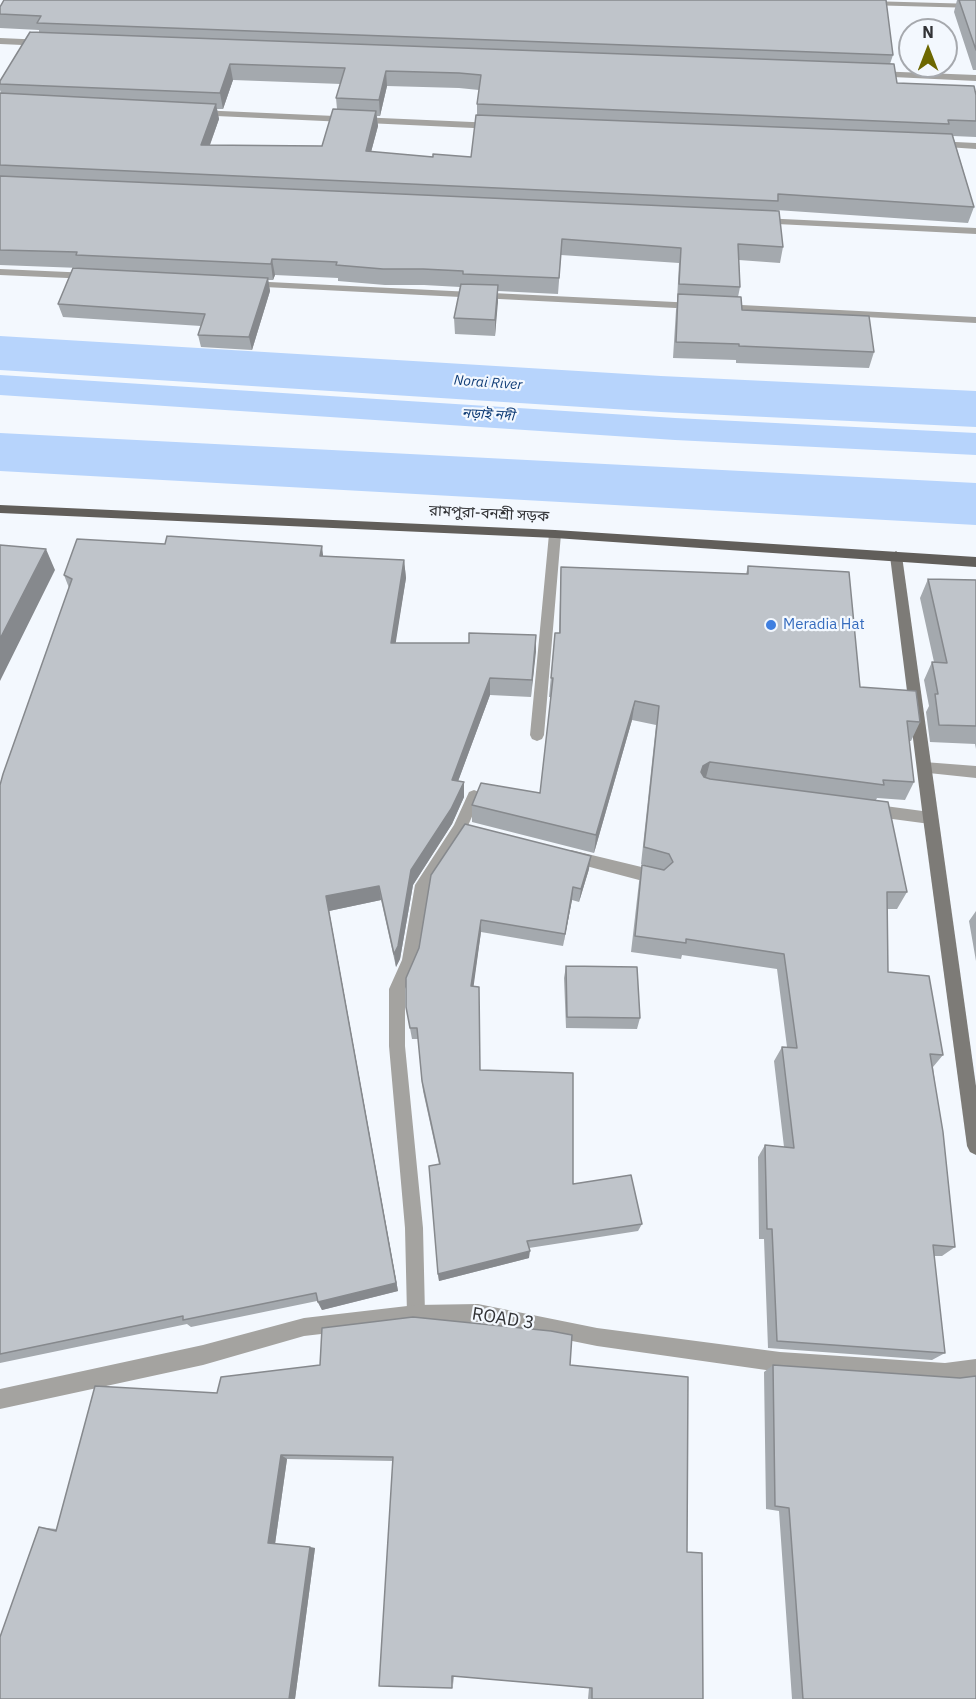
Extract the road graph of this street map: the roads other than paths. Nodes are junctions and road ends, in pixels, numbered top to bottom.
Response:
1 (862, 2) edge
2 (976, 6) edge
3 (0, 41) edge
4 (60, 43) edge
5 (869, 74) edge
6 (976, 78) edge
7 (190, 113) edge
8 (500, 126) edge
9 (928, 144) edge
10 (976, 146) edge
11 (750, 221) edge
12 (976, 231) edge
13 (0, 272) edge
14 (107, 277) edge
15 (238, 284) edge
16 (702, 306) edge
17 (714, 307) edge
18 (976, 320) edge
19 (0, 509) edge
20 (555, 534) junction
21 (896, 556) junction
22 (976, 562) edge
23 (537, 735) dead end
24 (924, 768) junction
25 (976, 772) edge
26 (474, 796) edge
27 (859, 809) edge
28 (930, 818) junction
29 (560, 853) edge
30 (658, 878) edge
31 (971, 1065) edge
32 (976, 1146) edge
33 (416, 1314) junction
34 (976, 1369) edge
35 (0, 1399) edge

1 - 2 street
3 - 4 street
5 - 6 street
7 - 8 street
9 - 10 street
11 - 12 street
13 - 14 street
15 - 16 street
17 - 18 street
19 - 20 main road, রামপুরা-বনশ্রী সড়ক
20 - 21 main road, রামপুরা-বনশ্রী সড়ক
20 - 23 street
21 - 22 main road, রামপুরা-বনশ্রী সড়ক
21 - 24 street
24 - 25 street
24 - 28 street
26 - 33 street
27 - 28 street
28 - 31 street
29 - 30 street
31 - 32 street
33 - 34 street, ROAD 3
33 - 35 street, ROAD 3

